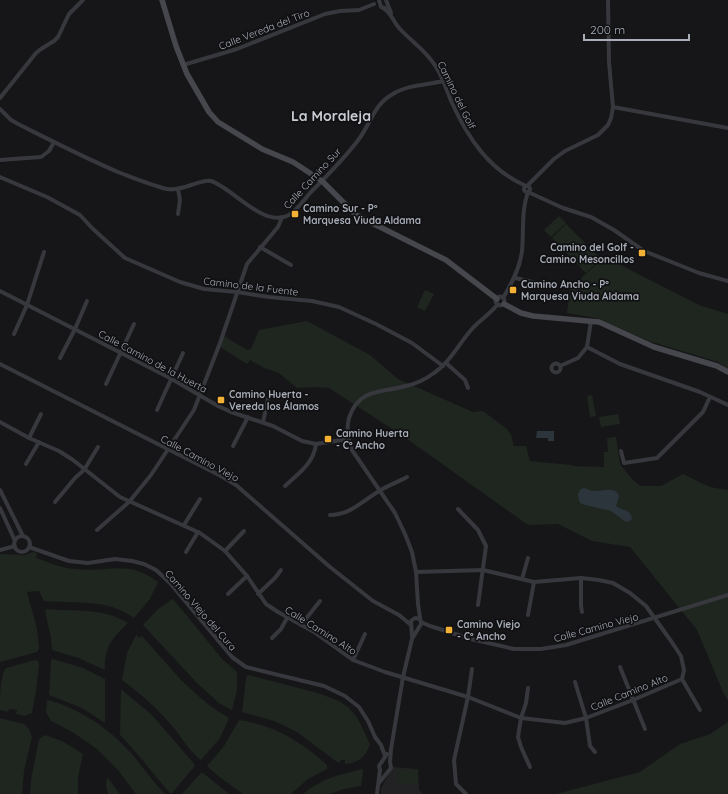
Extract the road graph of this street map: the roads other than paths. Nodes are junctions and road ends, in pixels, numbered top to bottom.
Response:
1 (83, 0) edge
2 (162, 0) edge
3 (379, 0) edge
4 (608, 0) edge
5 (387, 2) edge
6 (374, 4) junction
7 (382, 7) junction
8 (392, 17) junction
9 (183, 65) junction
10 (443, 81) junction
11 (0, 98) edge
12 (612, 107) junction
13 (0, 109) edge
14 (728, 128) edge
15 (54, 142) junction
16 (0, 160) edge
17 (0, 177) edge
18 (322, 181) junction
19 (178, 189) junction
20 (527, 189) junction
21 (178, 214) dead end
22 (282, 217) junction
23 (260, 247) junction
24 (44, 252) dead end
25 (291, 265) dead end
26 (515, 278) junction
27 (728, 281) edge
28 (545, 285) dead end
29 (0, 291) edge
30 (237, 292) junction
31 (87, 301) dead end
32 (500, 301) junction
33 (27, 304) junction
34 (591, 320) junction
35 (134, 324) dead end
36 (74, 329) junction
37 (14, 334) dead end
38 (587, 347) junction
39 (121, 353) junction
40 (182, 353) dead end
41 (60, 358) dead end
42 (0, 364) edge
43 (444, 365) junction
44 (560, 366) dead end
45 (728, 372) edge
46 (170, 378) junction
47 (106, 384) dead end
48 (468, 388) dead end
49 (200, 395) junction
50 (710, 397) junction
51 (268, 399) dead end
52 (728, 405) edge
53 (157, 410) dead end
54 (41, 414) dead end
55 (248, 418) junction
56 (0, 422) edge
57 (263, 422) junction
58 (29, 438) junction
59 (348, 439) junction
60 (38, 442) junction
61 (316, 444) junction
62 (233, 446) dead end
63 (98, 448) dead end
64 (168, 450) junction
65 (621, 451) dead end
66 (26, 464) dead end
67 (84, 470) junction
68 (406, 477) dead end
69 (285, 486) dead end
70 (0, 490) edge
71 (381, 490) junction
72 (200, 499) dead end
73 (55, 502) dead end
74 (129, 502) junction
75 (0, 508) edge
76 (458, 509) dead end
77 (330, 515) dead end
78 (184, 525) junction
79 (97, 530) dead end
80 (244, 531) dead end
81 (198, 532) junction
82 (23, 536) junction
83 (15, 541) junction
84 (15, 546) junction
85 (29, 547) junction
86 (0, 550) edge
87 (225, 551) junction
88 (186, 552) dead end
89 (528, 558) dead end
90 (281, 570) dead end
91 (483, 570) junction
92 (416, 572) junction
93 (247, 576) junction
94 (582, 578) junction
95 (522, 579) junction
96 (534, 582) junction
97 (228, 594) dead end
98 (258, 594) junction
99 (728, 595) edge
100 (320, 602) dead end
101 (418, 604) junction
102 (478, 605) dead end
103 (582, 612) dead end
104 (399, 615) junction
105 (528, 615) dead end
106 (287, 618) junction
107 (413, 618) junction
108 (654, 619) junction
109 (419, 624) junction
110 (301, 625) junction
111 (411, 625) junction
112 (365, 634) dead end
113 (272, 638) dead end
114 (412, 639) junction
115 (353, 660) junction
116 (620, 667) dead end
117 (472, 668) dead end
118 (403, 677) junction
119 (682, 679) junction
120 (576, 682) dead end
121 (528, 688) dead end
122 (468, 697) junction
123 (634, 700) junction
124 (700, 710) dead end
125 (521, 718) junction
126 (586, 718) junction
127 (645, 729) dead end
128 (381, 745) junction
129 (391, 747) junction
130 (595, 752) dead end
131 (385, 756) junction
132 (382, 761) junction
133 (390, 762) junction
134 (530, 767) dead end
135 (380, 770) junction
136 (387, 772) junction
137 (379, 783) junction
138 (377, 794) edge
139 (466, 794) edge

1 - 11 street
2 - 9 street
3 - 6 street, Calle Vereda del Tiro
3 - 7 street, Camino del Golf
4 - 12 street
5 - 7 street
5 - 8 street
6 - 7 street
6 - 9 street, Calle Vereda del Tiro
7 - 8 street, Camino del Golf
8 - 10 street, Camino del Golf
9 - 18 street
10 - 18 street, Calle Camino Sur
10 - 20 street, Camino del Golf
12 - 14 street
12 - 20 street
13 - 15 street, Calle Camino Sur
15 - 16 street
15 - 19 street, Calle Camino Sur
17 - 30 street, Camino de la Fuente
18 - 22 street, Calle Camino Sur
18 - 32 street
19 - 21 street
19 - 22 street, Calle Camino Sur
20 - 26 street
20 - 27 street, Camino del Golf
22 - 23 street
23 - 25 street
23 - 30 street
24 - 33 street
26 - 28 street
26 - 32 street
29 - 33 street, Calle Camino de la Huerta
30 - 43 street, Camino de la Fuente
30 - 49 street
31 - 36 street
32 - 34 street
32 - 43 street
33 - 36 street, Calle Camino de la Huerta
33 - 37 street
34 - 38 street
34 - 45 street
35 - 39 street
36 - 39 street, Calle Camino de la Huerta
36 - 41 street
38 - 44 street
38 - 50 street
39 - 46 street, Calle Camino de la Huerta
39 - 47 street
40 - 46 street
42 - 64 street, Calle Camino Viejo
43 - 48 street, Camino de la Fuente
43 - 59 street
46 - 49 street, Calle Camino de la Huerta
46 - 53 street
49 - 55 street, Calle Camino de la Huerta
49 - 64 street
50 - 52 street
50 - 65 street
51 - 57 street
54 - 58 street
55 - 57 street, Calle Camino de la Huerta
55 - 62 street
56 - 58 street, Calle Camino Alto
57 - 61 street, Calle Camino de la Huerta
58 - 60 street, Calle Camino Alto
59 - 61 street, Calle Camino de la Huerta
59 - 71 street
60 - 66 street
60 - 67 street, Calle Camino Alto
61 - 69 street
63 - 67 street
64 - 74 street
64 - 104 street, Calle Camino Viejo
67 - 73 street
67 - 74 street, Calle Camino Alto
68 - 71 street
70 - 82 street
71 - 77 street
71 - 92 street
72 - 78 street
74 - 78 street, Calle Camino Alto
74 - 79 street
75 - 83 street
76 - 91 street
78 - 81 street, Calle Camino Alto
80 - 87 street
81 - 87 street, Calle Camino Alto
81 - 88 street
82 - 83 street
82 - 85 street
83 - 84 street
84 - 85 street
84 - 86 street
85 - 128 street, Camino Viejo del Cura
87 - 93 street, Calle Camino Alto
89 - 95 street
90 - 98 street
91 - 92 street, Calle Camino Alto
91 - 95 street, Calle Camino Alto
91 - 102 street
92 - 101 street
93 - 97 street
93 - 98 street, Calle Camino Alto
94 - 96 street, Calle Camino Alto
94 - 103 street
94 - 108 street, Calle Camino Alto
95 - 96 street, Calle Camino Alto
96 - 105 street
98 - 106 street, Calle Camino Alto
99 - 108 street, Calle Camino Viejo
100 - 110 street
101 - 107 street
101 - 109 street
104 - 107 street
104 - 111 street, Calle Camino Viejo
106 - 110 street, Calle Camino Alto
106 - 113 street
107 - 109 street
107 - 111 street
108 - 109 street, Calle Camino Viejo
108 - 119 street, Calle Camino Alto
109 - 111 street
109 - 114 street
110 - 115 street, Calle Camino Alto
111 - 114 street
112 - 115 street
114 - 118 street
115 - 118 street, Calle Camino Alto
116 - 123 street
117 - 122 street
118 - 122 street, Calle Camino Alto
118 - 129 street
119 - 123 street, Calle Camino Alto
119 - 124 street
120 - 126 street
121 - 125 street
122 - 125 street, Calle Camino Alto
122 - 139 street
123 - 126 street, Calle Camino Alto
123 - 127 street
125 - 126 street, Calle Camino Alto
125 - 134 street
126 - 130 street
128 - 129 street
128 - 131 street, Camino Viejo del Cura
129 - 131 street
129 - 133 street
131 - 132 street
132 - 133 street
132 - 135 street
133 - 136 street
135 - 136 street
135 - 137 street
136 - 137 street
137 - 138 street

